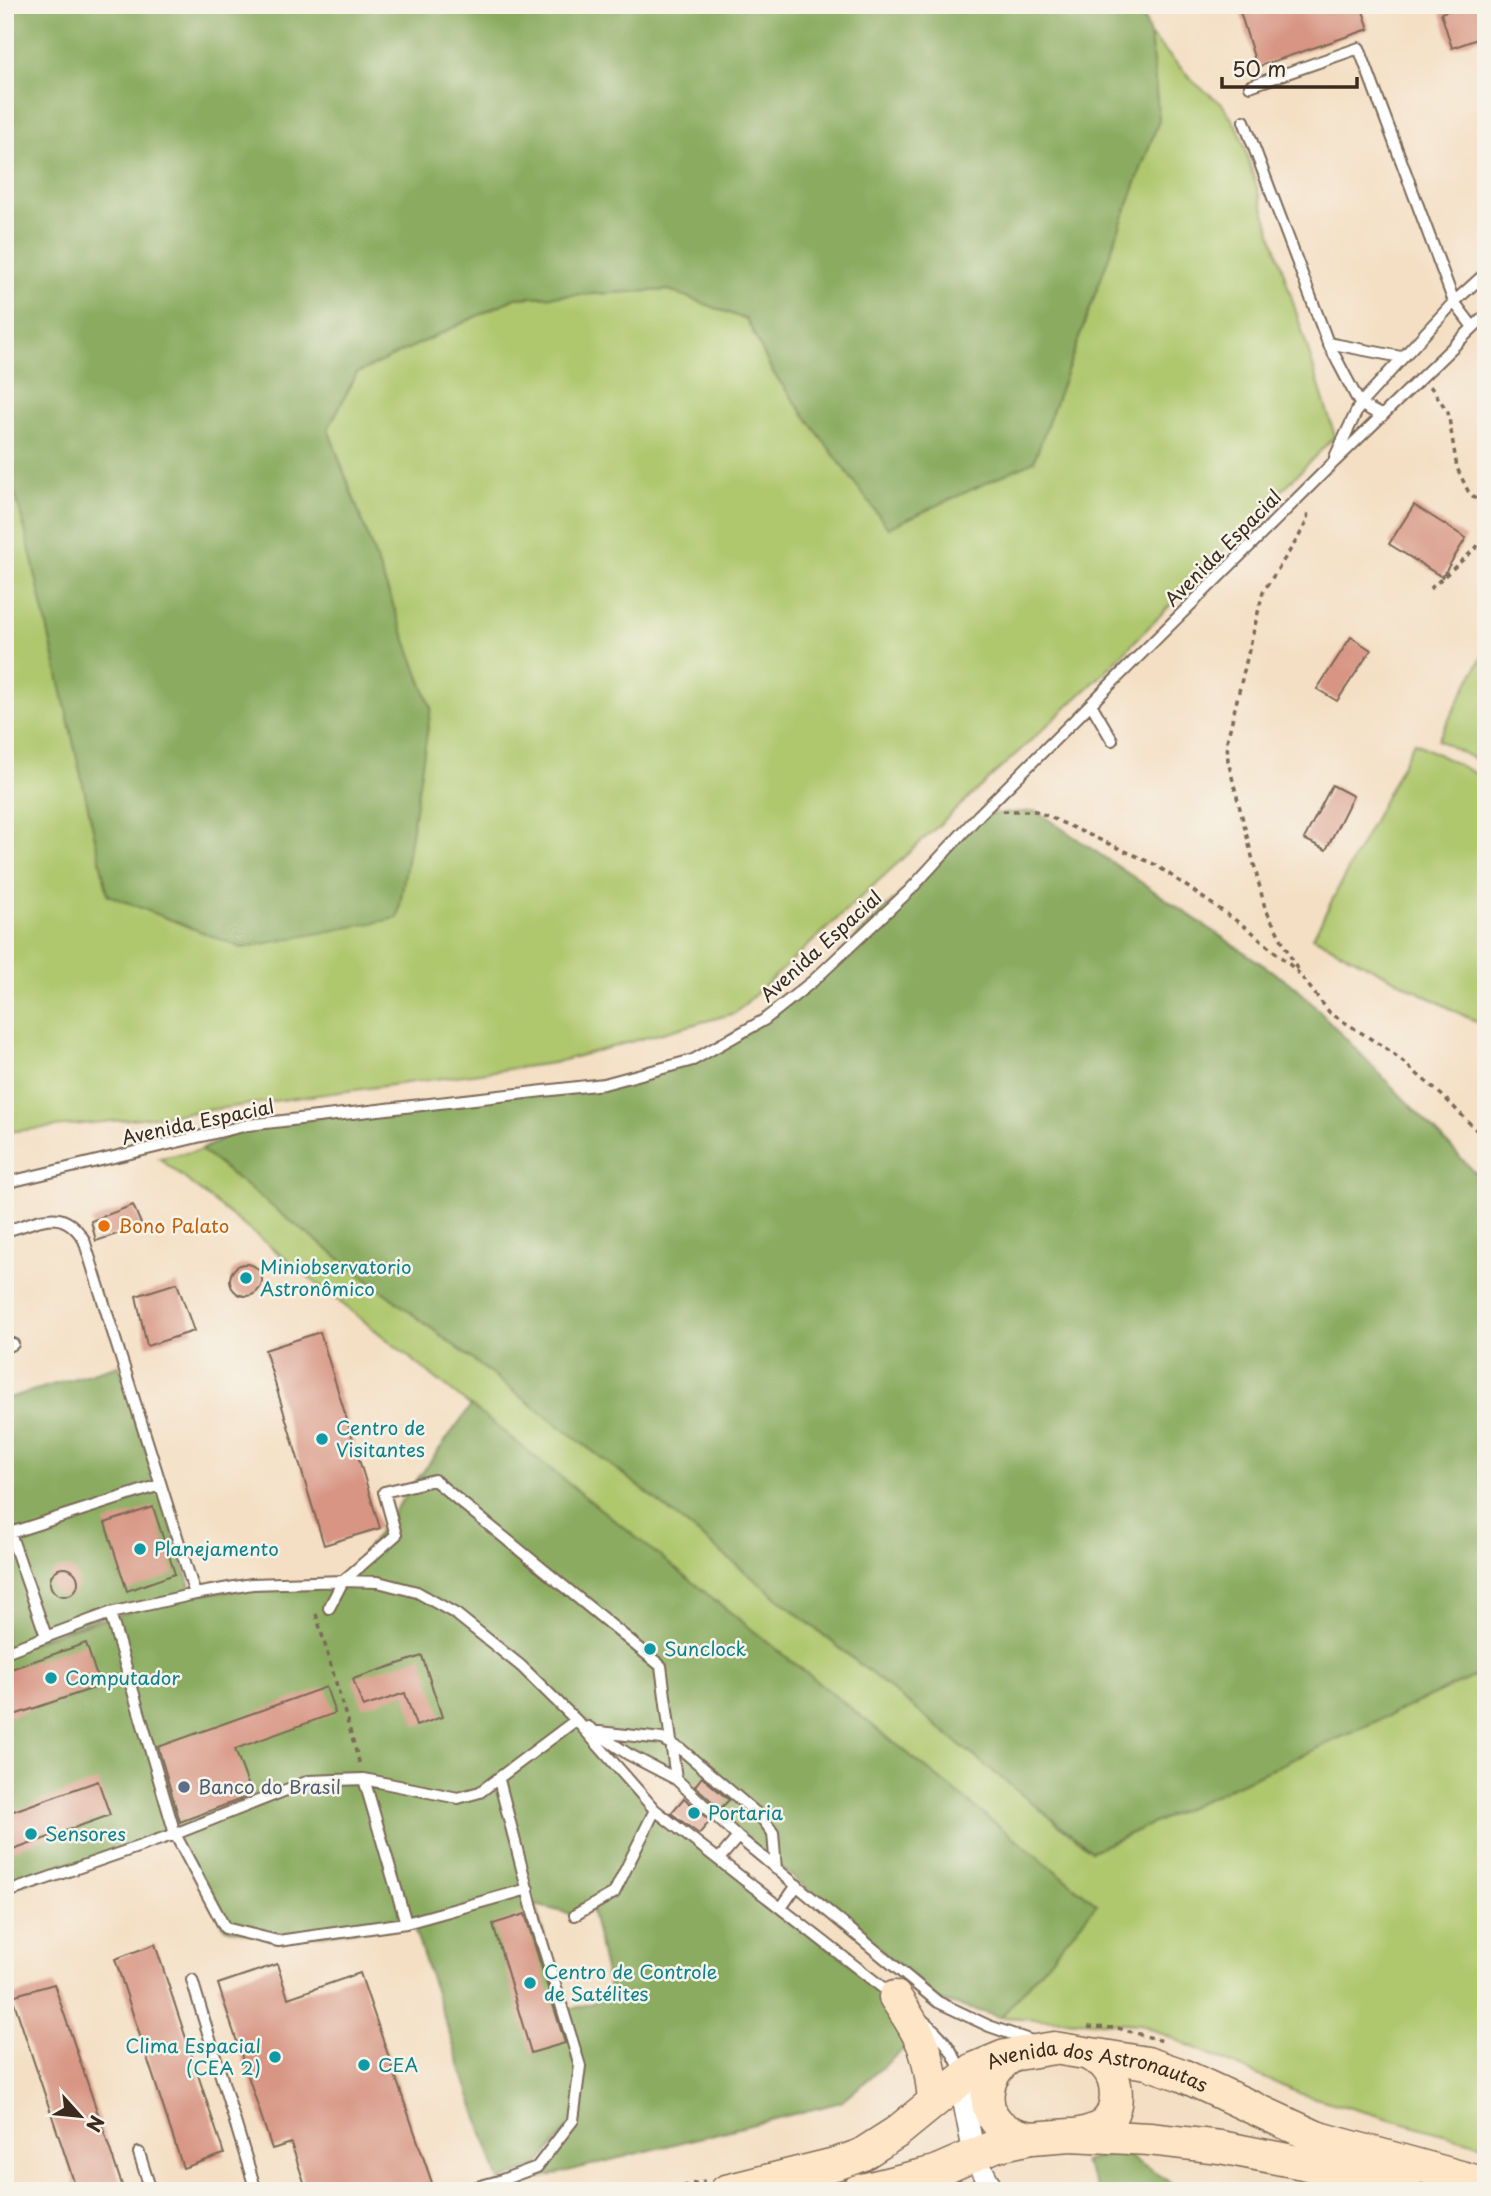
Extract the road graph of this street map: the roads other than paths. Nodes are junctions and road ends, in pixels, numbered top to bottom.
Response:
1 (1250, 86) dead end
2 (1244, 121) dead end
3 (1486, 273) edge
4 (1454, 302) junction
5 (1486, 315) edge
6 (1474, 327) junction
7 (1328, 343) junction
8 (1401, 357) junction
9 (1360, 404) junction
10 (1382, 416) junction
11 (1333, 463) junction
12 (1091, 704) junction
13 (1112, 740) dead end
14 (5, 1184) edge
15 (5, 1231) edge
16 (160, 1485) junction
17 (343, 1581) junction
18 (195, 1594) junction
19 (328, 1608) dead end
20 (110, 1613) junction
21 (46, 1636) junction
22 (5, 1652) edge
23 (576, 1720) junction
24 (596, 1732) junction
25 (671, 1744) junction
26 (364, 1779) junction
27 (676, 1779) junction
28 (499, 1780) junction
29 (655, 1810) junction
30 (176, 1834) junction
31 (738, 1837) junction
32 (719, 1859) junction
33 (776, 1869) junction
34 (797, 1885) junction
35 (528, 1889) junction
36 (5, 1894) edge
37 (781, 1908) junction
38 (575, 1915) dead end
39 (407, 1923) junction
40 (192, 1980) dead end
41 (895, 1997) junction
42 (1054, 2048) junction
43 (1020, 2052) junction
44 (1090, 2055) junction
45 (964, 2077) junction
46 (933, 2100) junction
47 (1071, 2135) junction
48 (1031, 2138) junction
49 (139, 2153) dead end
50 (974, 2154) junction
51 (1486, 2184) edge
52 (721, 2185) edge
53 (151, 2191) edge
54 (256, 2191) edge
55 (463, 2191) edge
56 (858, 2191) edge
57 (993, 2191) edge
58 (1407, 2191) edge

1 - 4 lane
2 - 7 lane
3 - 4 lane, Avenida Espacial
4 - 6 lane
4 - 8 lane, Avenida Espacial
5 - 6 lane, Avenida Espacial
6 - 10 lane, Avenida Espacial
7 - 8 lane
7 - 9 lane
8 - 9 lane, Avenida Espacial
9 - 10 lane
9 - 11 lane, Avenida Espacial
10 - 11 lane, Avenida Espacial
11 - 12 lane, Avenida Espacial
12 - 13 lane
12 - 14 lane, Avenida Espacial
15 - 16 lane
16 - 18 lane
16 - 21 lane
17 - 18 lane
17 - 19 lane
17 - 23 lane
17 - 25 lane
18 - 20 lane
20 - 21 lane
20 - 30 lane
21 - 22 lane
23 - 24 lane
23 - 28 lane
23 - 29 lane
24 - 25 lane
24 - 27 lane
25 - 27 lane
25 - 33 lane
26 - 28 lane
26 - 30 lane
26 - 39 lane
27 - 31 lane
28 - 35 lane
29 - 32 lane
29 - 38 lane
30 - 36 lane
30 - 39 lane
31 - 32 lane
31 - 33 lane
32 - 37 lane
33 - 34 lane
34 - 37 lane
34 - 42 lane
35 - 39 lane
35 - 55 lane
37 - 41 lane
40 - 54 lane
41 - 45 lane
41 - 46 main road
42 - 43 main road, Avenida dos Astronautas
42 - 44 main road, Avenida dos Astronautas
43 - 45 main road, Avenida dos Astronautas
43 - 48 main road
44 - 47 main road
44 - 51 main road, Avenida dos Astronautas
45 - 46 main road, Avenida dos Astronautas
45 - 50 street
46 - 52 main road, Avenida dos Astronautas
47 - 48 main road
47 - 58 main road
48 - 50 main road
49 - 53 lane
50 - 56 main road
50 - 57 street

